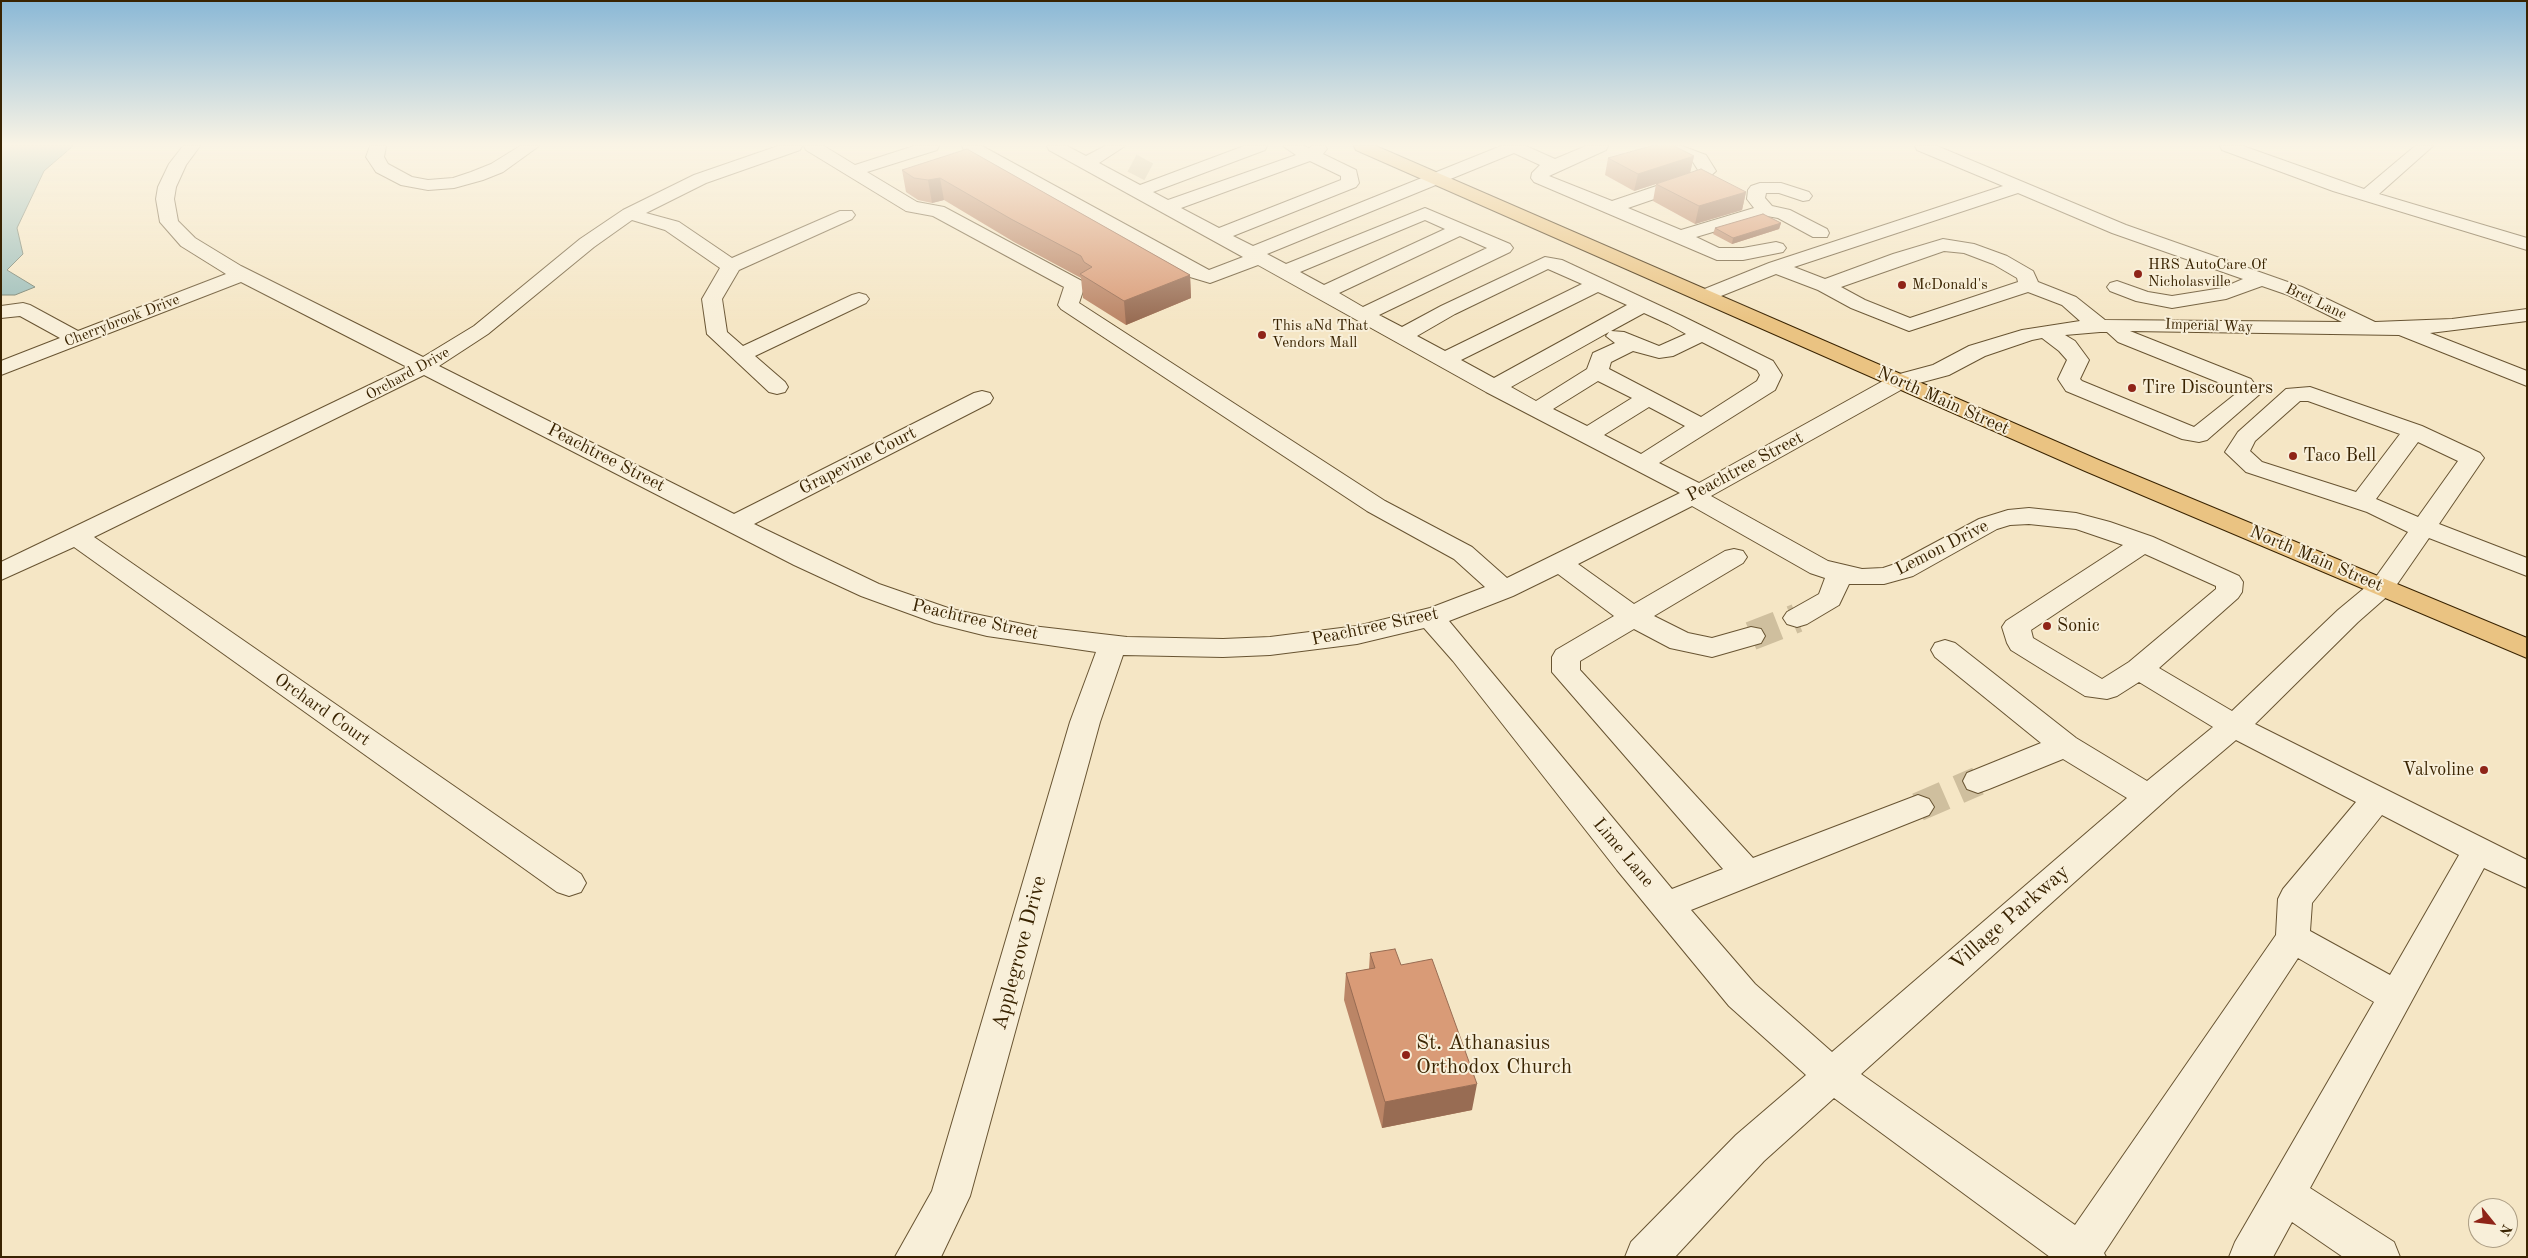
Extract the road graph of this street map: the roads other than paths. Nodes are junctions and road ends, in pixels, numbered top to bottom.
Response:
1 (166, 205) edge
2 (648, 205) edge
3 (910, 205) edge
4 (1076, 205) edge
5 (1162, 205) edge
6 (1172, 205) edge
7 (1293, 205) edge
8 (1374, 205) edge
9 (1412, 205) edge
10 (1500, 205) edge
11 (1601, 205) edge
12 (1618, 205) edge
13 (1761, 205) edge
14 (1967, 205) edge
15 (2058, 205) edge
16 (2399, 205) edge
17 (1166, 207) junction
18 (1608, 208) junction
19 (1766, 210) junction
20 (1425, 213) junction
21 (629, 214) junction
22 (846, 215) dead end
23 (1460, 229) junction
24 (1820, 233) junction
25 (1881, 233) junction
26 (1218, 235) junction
27 (1680, 236) junction
28 (2527, 244) edge
29 (1786, 251) junction
30 (1255, 256) junction
31 (732, 266) junction
32 (1284, 272) junction
33 (243, 274) junction
34 (2262, 279) junction
35 (1598, 284) junction
36 (2029, 285) junction
37 (1825, 286) junction
38 (2117, 287) dead end
39 (1323, 293) junction
40 (1704, 296) junction
41 (859, 299) dead end
42 (1643, 305) junction
43 (1, 312) edge
44 (1362, 315) junction
45 (2527, 315) edge
46 (2106, 326) junction
47 (1602, 329) junction
48 (2401, 329) junction
49 (2374, 330) junction
50 (2045, 331) junction
51 (1703, 334) junction
52 (1402, 336) junction
53 (76, 339) junction
54 (1633, 343) junction
55 (741, 355) junction
56 (1444, 360) junction
57 (426, 366) junction
58 (1, 369) edge
59 (1597, 372) junction
60 (2527, 379) edge
61 (1900, 381) junction
62 (776, 387) dead end
63 (1494, 387) junction
64 (982, 398) dead end
65 (1648, 398) junction
66 (1537, 410) junction
67 (1702, 426) junction
68 (2414, 432) junction
69 (1587, 436) junction
70 (1642, 464) junction
71 (1696, 495) junction
72 (2361, 502) junction
73 (734, 524) junction
74 (2423, 528) junction
75 (75, 536) junction
76 (2144, 543) junction
77 (1734, 556) dead end
78 (1560, 563) junction
79 (2527, 568) edge
80 (1, 572) edge
81 (1840, 574) junction
82 (2382, 587) junction
83 (1504, 590) junction
84 (1430, 617) junction
85 (1633, 617) junction
86 (1797, 618) tunnel mouth
87 (1751, 636) tunnel mouth
88 (1112, 645) junction
89 (2527, 649) edge
90 (1945, 650) dead end
91 (2139, 668) junction
92 (2234, 726) junction
93 (2065, 746) junction
94 (1978, 781) tunnel mouth
95 (2150, 797) junction
96 (2377, 798) junction
97 (1918, 807) tunnel mouth
98 (2478, 850) junction
99 (1748, 874) junction
100 (2527, 875) edge
101 (569, 883) dead end
102 (1666, 905) junction
103 (2293, 938) junction
104 (2396, 996) junction
105 (1832, 1075) junction
106 (2285, 1194) junction
107 (2083, 1255) edge
108 (916, 1257) edge
109 (1646, 1257) edge
110 (2250, 1257) edge
111 (2379, 1257) edge

1 - 33 street, Peachtree Street
2 - 21 street, Orchard Drive
3 - 83 street
4 - 30 street
5 - 17 street, Lemon Drive
6 - 17 street
7 - 26 street
8 - 30 street
9 - 20 street
10 - 40 main road, North Main Street
11 - 18 street
12 - 18 street
13 - 19 street
14 - 25 street
15 - 34 street, Bret Lane
16 - 28 street
17 - 26 street, Lemon Drive
18 - 27 street
19 - 24 street
19 - 27 street
20 - 23 street
20 - 32 street
21 - 31 street
21 - 57 street, Orchard Drive
22 - 31 street
23 - 39 street
23 - 44 street
24 - 25 street
24 - 29 street
25 - 29 street
26 - 30 street, Lemon Drive
27 - 29 street
29 - 37 street
29 - 40 street
30 - 32 street, Lemon Drive
31 - 55 street
32 - 39 street, Lemon Drive
33 - 53 street, Cherrybrook Drive
33 - 57 street, Peachtree Street
34 - 38 street
34 - 49 street, Bret Lane
35 - 42 street
35 - 52 street
35 - 56 street
36 - 37 street
36 - 37 street
36 - 46 street
39 - 44 street, Lemon Drive
40 - 61 main road, North Main Street
41 - 55 street
42 - 47 street
42 - 51 street
43 - 53 street
44 - 52 street, Lemon Drive
45 - 48 street, Imperial Way
46 - 49 street, Imperial Way
46 - 50 street, Imperial Way
46 - 50 street
47 - 54 street
47 - 63 street
48 - 49 street, Imperial Way
48 - 60 street
50 - 61 street, Imperial Way
51 - 54 street
51 - 67 street
52 - 56 street, Lemon Drive
53 - 58 street, Cherrybrook Drive
54 - 59 street
55 - 62 street
56 - 63 street, Lemon Drive
57 - 73 street, Peachtree Street
57 - 75 street, Orchard Drive
59 - 65 street
59 - 66 street
61 - 71 street, Peachtree Street
61 - 82 main road, North Main Street
63 - 66 street, Lemon Drive
64 - 73 street, Grapevine Court
65 - 67 street
65 - 69 street
66 - 69 street, Lemon Drive
67 - 70 street
68 - 72 street
68 - 72 street
68 - 74 street, Village Parkway
69 - 70 street, Lemon Drive
70 - 71 street, Lemon Drive
71 - 78 street, Peachtree Street
71 - 81 street, Lemon Drive
72 - 74 street
73 - 88 street, Peachtree Street
74 - 79 street
74 - 82 street, Village Parkway
75 - 80 street, Orchard Drive
75 - 101 street, Orchard Court
76 - 81 street, Lemon Drive
76 - 91 street, Lemon Drive
76 - 91 street
77 - 85 street
78 - 83 street, Peachtree Street
78 - 85 street
81 - 86 street
82 - 89 main road, North Main Street
82 - 92 street, Village Parkway
83 - 84 street, Peachtree Street
84 - 88 street, Peachtree Street
84 - 102 street, Lime Lane
85 - 87 street
85 - 99 street
88 - 108 street, Applegrove Drive
90 - 93 street
91 - 92 street
92 - 95 street, Village Parkway
92 - 96 street
93 - 94 street
93 - 95 street
95 - 105 street, Village Parkway
96 - 98 street
96 - 103 street
97 - 99 street
98 - 100 street
98 - 104 street
99 - 102 street
102 - 105 street, Lime Lane
103 - 104 street
103 - 107 street
104 - 106 street
105 - 107 street, Lime Lane
105 - 109 street, Village Parkway
106 - 110 street
106 - 111 street

